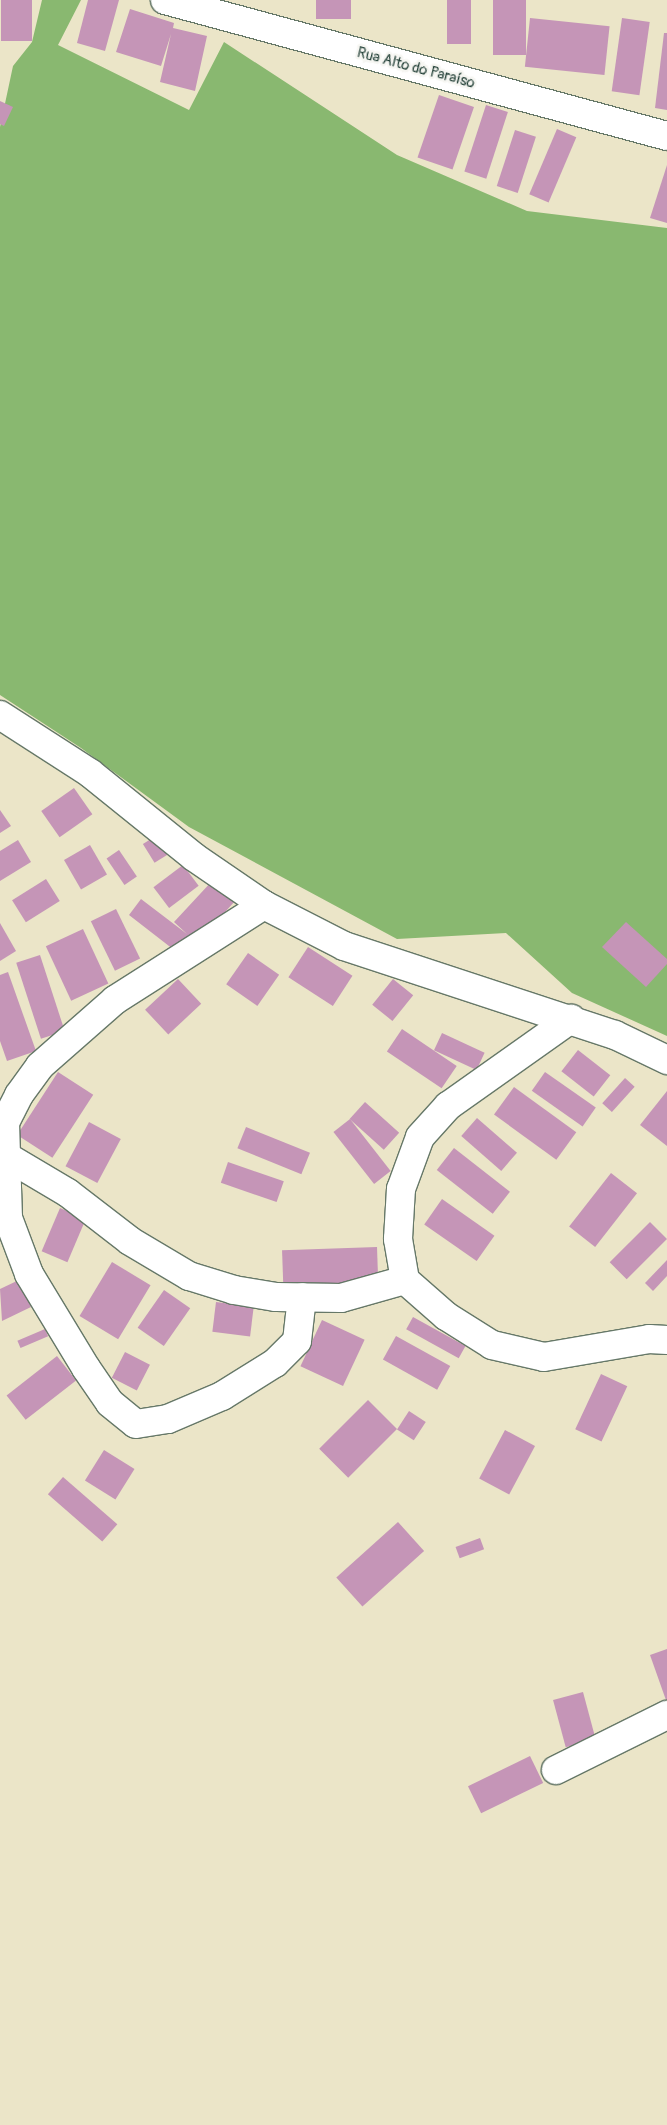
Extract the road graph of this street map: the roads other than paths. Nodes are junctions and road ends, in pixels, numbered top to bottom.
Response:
1 (166, 0) edge
2 (667, 136) edge
3 (0, 715) edge
4 (264, 905) junction
5 (571, 1019) junction
6 (667, 1060) edge
7 (4, 1155) junction
8 (405, 1280) junction
9 (302, 1297) junction
10 (667, 1340) edge
11 (667, 1715) edge
12 (556, 1770) dead end

1 - 2 street, Rua Alto do Paraíso
3 - 4 street
4 - 5 street
4 - 7 street
5 - 6 street
5 - 8 street
7 - 9 street
7 - 9 street
8 - 9 street
8 - 10 street
11 - 12 street

